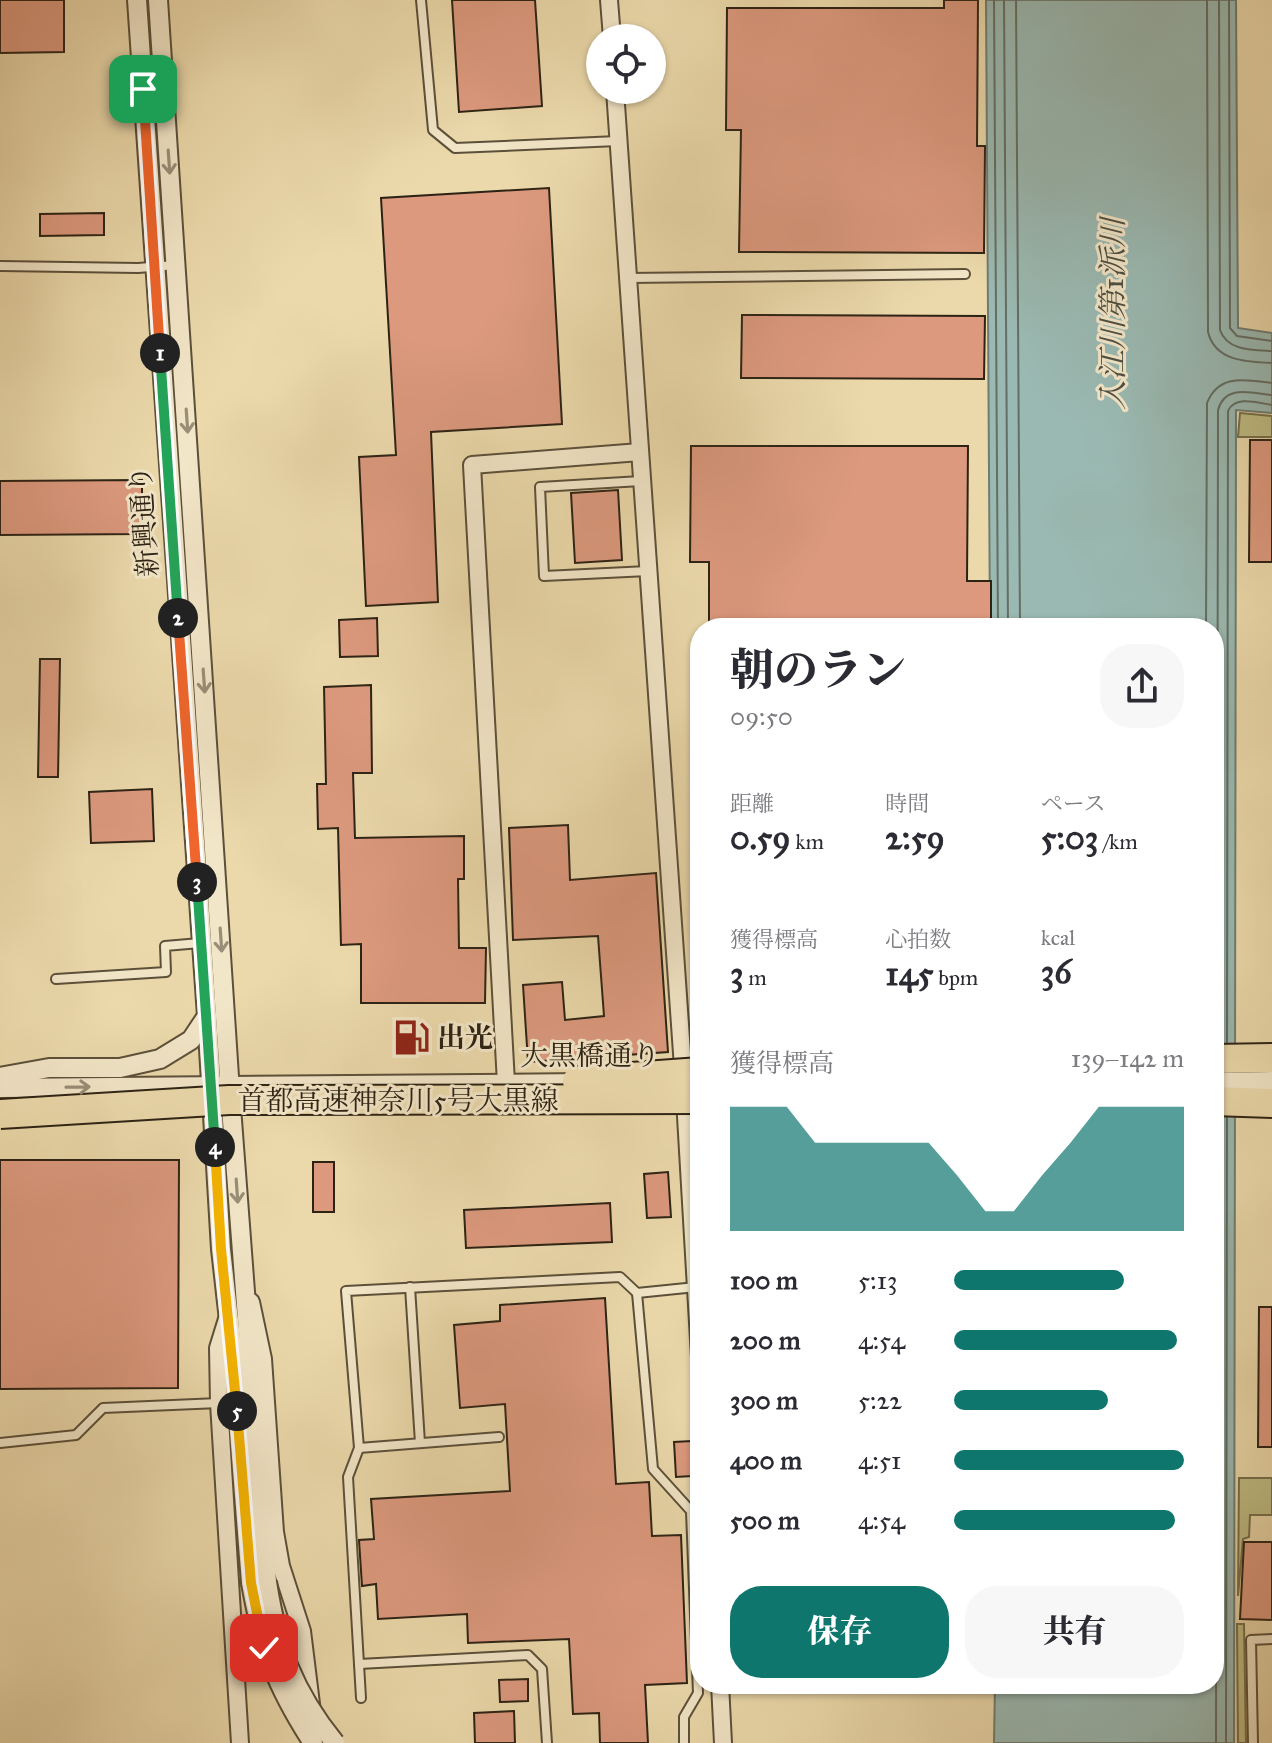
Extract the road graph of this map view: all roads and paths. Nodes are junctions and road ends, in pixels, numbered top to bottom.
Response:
1 (137, 0) edge
2 (158, 0) edge
3 (421, 0) edge
4 (609, 0) edge
5 (611, 24) edge
6 (616, 104) edge
7 (619, 141) junction
8 (176, 265) junction
9 (0, 266) edge
10 (154, 267) junction
11 (965, 274) dead end
12 (628, 278) junction
13 (640, 452) junction
14 (642, 480) junction
15 (648, 571) junction
16 (201, 943) junction
17 (56, 979) dead end
18 (207, 1016) junction
19 (690, 1037) edge
20 (1272, 1058) edge
21 (1224, 1059) edge
22 (0, 1077) edge
23 (506, 1083) junction
24 (1224, 1083) edge
25 (1272, 1083) edge
26 (0, 1088) edge
27 (690, 1093) edge
28 (690, 1093) edge
29 (690, 1093) edge
30 (223, 1097) junction
31 (0, 1106) edge
32 (1224, 1107) edge
33 (1272, 1107) edge
34 (0, 1114) edge
35 (0, 1122) edge
36 (243, 1274) junction
37 (410, 1287) junction
38 (690, 1288) edge
39 (637, 1293) junction
40 (229, 1315) junction
41 (219, 1403) junction
42 (499, 1437) dead end
43 (0, 1443) edge
44 (420, 1443) junction
45 (359, 1448) junction
46 (690, 1510) edge
47 (259, 1583) junction
48 (1272, 1639) edge
49 (359, 1664) junction
50 (697, 1694) edge
51 (721, 1694) edge
52 (361, 1698) dead end
53 (240, 1743) edge
54 (305, 1743) edge
55 (313, 1743) edge
56 (335, 1743) edge
57 (547, 1743) edge
58 (684, 1743) edge
59 (723, 1743) edge
60 (1253, 1743) edge

1 - 10 street, 新興通り
2 -> 8 street, 新興通り
3 - 7 lane
4 - 5 street
6 - 7 street
7 - 12 street
8 - 10 lane
8 -> 30 street, 新興通り
9 - 10 lane
10 - 16 street, 新興通り
11 - 12 lane
12 - 13 street
13 - 14 street
13 - 23 street
14 - 15 street
14 - 15 lane
15 - 19 street
16 - 17 lane
16 - 18 street, 新興通り
18 - 22 street
18 - 30 street, 新興通り
20 - 21 highway
23 - 28 street, 大黒橋通り
23 - 30 street, 大黒橋通り
24 - 25 highway
26 -> 30 street, 大黒橋通り
27 - 30 highway, 首都高速神奈川5号大黒線, bridge
29 - 35 highway, 首都高速神奈川5号大黒線
30 - 31 street, 大黒橋通り
30 - 34 highway, 首都高速神奈川5号大黒線, bridge
30 -> 36 street
30 - 40 street
32 - 33 highway
36 - 47 street
36 - 54 street
37 - 39 lane
37 - 44 lane
37 - 45 lane
38 - 39 lane
39 - 46 lane
40 - 41 street
40 - 47 street
41 - 43 lane
41 - 53 street
42 - 44 lane
44 - 45 lane
45 - 49 lane
47 - 55 street, bridge
47 - 56 street, bridge
48 - 60 lane
49 - 52 lane
49 - 57 lane
50 - 58 lane
51 - 59 street

